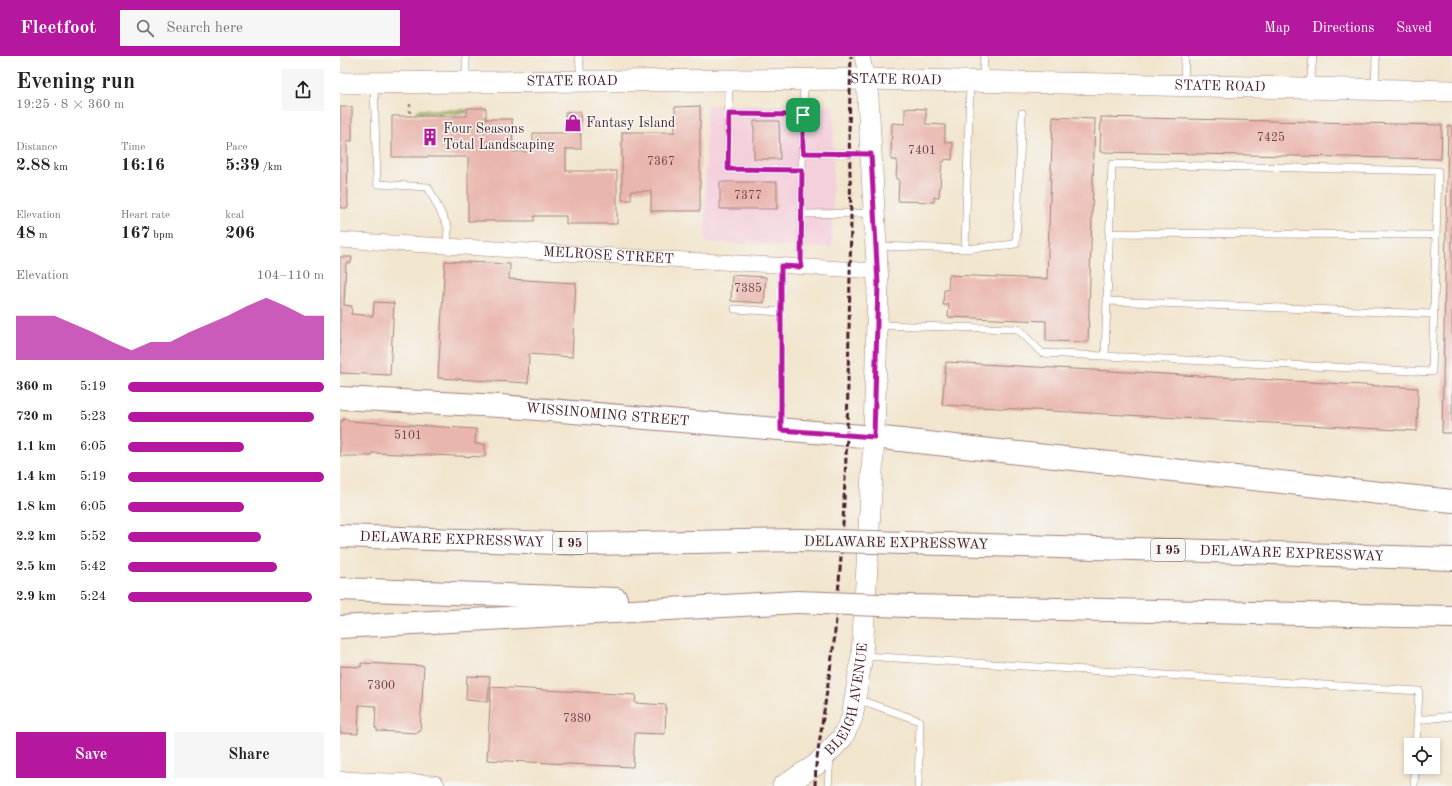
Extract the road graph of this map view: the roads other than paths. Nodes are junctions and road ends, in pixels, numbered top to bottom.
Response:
1 (466, 56) edge
2 (579, 56) edge
3 (862, 56) edge
4 (984, 56) edge
5 (1185, 56) edge
6 (1314, 56) edge
7 (1376, 56) edge
8 (804, 79) junction
9 (867, 79) junction
10 (729, 80) junction
11 (581, 81) junction
12 (977, 81) junction
13 (374, 82) junction
14 (466, 82) junction
15 (340, 83) edge
16 (1184, 85) junction
17 (1310, 87) junction
18 (1375, 89) junction
19 (1452, 91) edge
20 (1022, 112) dead end
21 (729, 114) junction
22 (803, 115) junction
23 (803, 153) junction
24 (871, 154) junction
25 (802, 170) junction
26 (874, 212) junction
27 (802, 214) junction
28 (1109, 233) junction
29 (1436, 235) junction
30 (340, 240) edge
31 (447, 246) junction
32 (876, 246) junction
33 (964, 249) junction
34 (781, 266) junction
35 (801, 267) junction
36 (878, 271) junction
37 (1107, 301) junction
38 (735, 310) dead end
39 (781, 312) junction
40 (1434, 314) junction
41 (877, 325) junction
42 (1105, 356) junction
43 (340, 398) edge
44 (781, 430) junction
45 (874, 437) junction
46 (1445, 500) edge
47 (340, 536) edge
48 (1452, 559) edge
49 (340, 589) edge
50 (797, 602) junction
51 (1452, 617) edge
52 (340, 628) edge
53 (862, 656) junction
54 (855, 698) junction
55 (1452, 716) edge
56 (1417, 720) junction
57 (1416, 738) edge
58 (830, 751) junction
59 (1415, 774) edge
60 (340, 782) edge
61 (434, 786) edge
62 (783, 786) edge
63 (828, 786) edge
64 (918, 786) edge
65 (1414, 786) edge

1 - 14 lane
2 - 11 lane
3 - 9 street
4 - 12 lane
5 - 16 lane
6 - 17 lane
7 - 18 lane
8 - 9 main road, STATE ROAD
8 - 10 main road, STATE ROAD
8 - 22 lane
9 - 12 main road, STATE ROAD
9 - 24 main road
10 - 11 main road, STATE ROAD
10 - 21 lane
11 - 14 main road, STATE ROAD
12 - 16 main road, STATE ROAD
12 - 33 lane
13 - 14 main road, STATE ROAD
13 - 15 main road, STATE ROAD
13 - 31 lane
16 - 17 main road, STATE ROAD
17 - 18 main road, STATE ROAD
18 - 19 main road, STATE ROAD
20 - 33 lane
21 - 22 lane
21 - 25 lane
22 - 23 lane
23 - 24 lane
23 - 25 lane
24 - 26 main road
25 - 27 lane
26 - 27 lane
26 - 32 main road
27 - 35 lane
28 - 29 lane
28 - 29 lane
28 - 37 lane
29 - 40 lane
30 - 31 street, MELROSE STREET
31 - 34 street, MELROSE STREET
32 - 33 lane
32 - 36 main road
34 - 35 street, MELROSE STREET
34 - 39 lane
35 - 36 street, MELROSE STREET
36 - 41 main road
37 - 40 lane
37 - 42 lane
38 - 39 lane
39 - 44 lane
40 - 42 lane
41 - 42 lane
41 - 45 main road
43 - 44 main road, WISSINOMING STREET
44 - 45 main road, WISSINOMING STREET
45 - 46 main road, WISSINOMING STREET
45 - 53 main road, BLEIGH AVENUE
47 - 48 main road, DELAWARE EXPRESSWAY / I 95, bridge
49 - 50 main road
50 - 51 main road, bridge
50 - 52 main road
53 - 54 main road, BLEIGH AVENUE
53 - 56 lane
54 - 58 main road, BLEIGH AVENUE
54 - 64 lane
55 - 56 lane
56 - 57 lane
58 - 62 main road
58 - 63 lane, BLEIGH AVENUE
59 - 65 lane
60 - 61 main road

